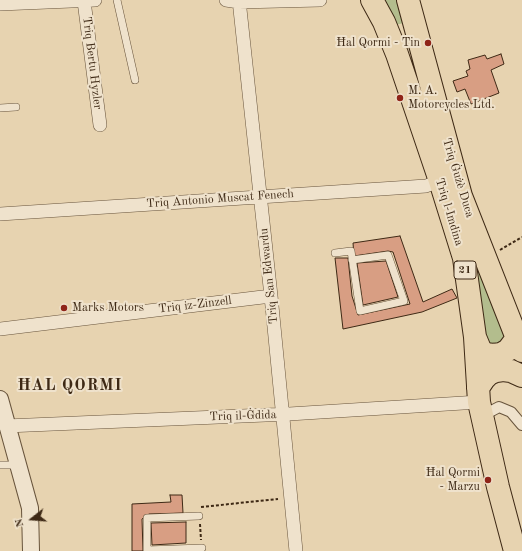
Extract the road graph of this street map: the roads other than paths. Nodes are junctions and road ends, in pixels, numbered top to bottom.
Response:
1 (90, 0) edge
2 (118, 0) edge
3 (226, 0) edge
4 (320, 0) edge
5 (372, 0) edge
6 (408, 0) edge
7 (44, 1) edge
8 (63, 1) edge
9 (239, 1) edge
10 (0, 4) edge
11 (135, 80) dead end
12 (16, 107) dead end
13 (0, 108) edge
14 (100, 125) dead end
15 (440, 180) junction
16 (260, 197) junction
17 (0, 214) edge
18 (335, 253) dead end
19 (352, 260) junction
20 (271, 296) junction
21 (0, 329) edge
22 (475, 337) junction
23 (519, 345) edge
24 (522, 376) edge
25 (0, 399) edge
26 (479, 402) junction
27 (283, 414) junction
28 (522, 425) edge
29 (6, 426) junction
30 (0, 465) edge
31 (18, 465) junction
32 (199, 516) road end
33 (202, 548) road end
34 (31, 551) edge
35 (296, 551) edge
36 (515, 551) edge

1 - 8 street
1 - 14 street, Triq Bertu Hyzler
2 - 11 lane
3 - 9 street
4 - 9 street
5 - 15 highway, Triq l-Imdina / 21
6 - 23 highway, Triq Ġużè Duca / 21
7 - 8 street
7 - 10 street
9 - 16 street, Triq San Edwardu
12 - 13 lane
15 - 16 street, Triq Antonio Muscat Fenech
15 - 22 highway, Triq l-Imdina / 21
16 - 17 street, Triq Antonio Muscat Fenech
16 - 20 street, Triq San Edwardu
18 - 19 lane
19 - 19 lane
20 - 21 street, Triq iz-Zinzell
20 - 27 street, Triq San Edwardu
22 - 23 highway
22 - 26 highway, Triq l-Imdina / 21
24 - 26 highway
25 - 29 street
26 - 27 street, Triq il-Ġdida
26 - 28 street
26 - 36 highway, Triq l-Imdina / 21
27 - 29 street, Triq il-Ġdida
27 - 35 street, Triq San Edwardu
29 - 31 street
30 - 31 lane
31 - 34 street
32 - 33 lane

